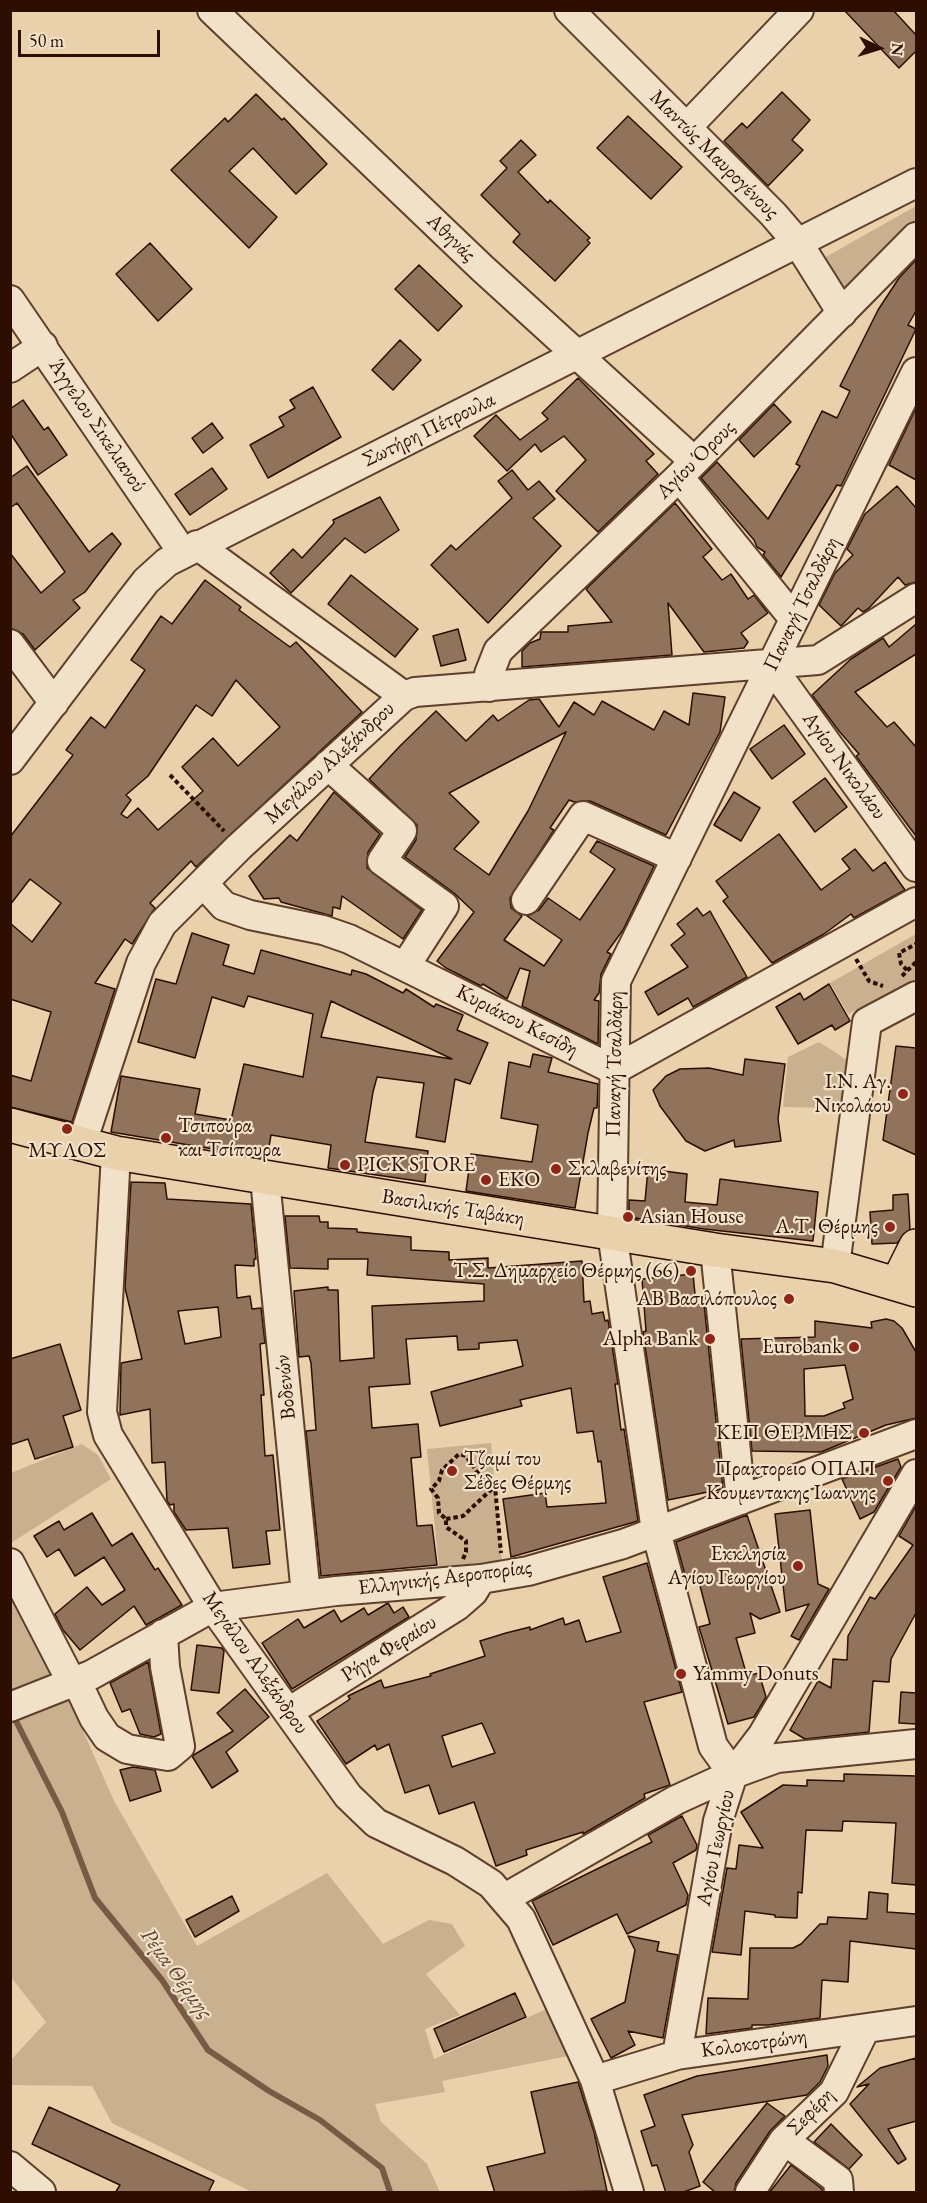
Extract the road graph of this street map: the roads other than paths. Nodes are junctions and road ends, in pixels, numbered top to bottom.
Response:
1 (212, 10) edge
2 (569, 10) edge
3 (799, 10) edge
4 (687, 128) junction
5 (916, 183) edge
6 (916, 237) edge
7 (798, 243) junction
8 (10, 300) edge
9 (842, 313) junction
10 (43, 346) junction
11 (577, 356) junction
12 (10, 368) edge
13 (916, 372) edge
14 (686, 469) junction
15 (190, 549) junction
16 (916, 598) edge
17 (794, 619) junction
18 (10, 644) edge
19 (771, 666) junction
20 (489, 687) junction
21 (404, 696) junction
22 (54, 703) junction
23 (10, 760) edge
24 (328, 765) junction
25 (677, 858) junction
26 (916, 867) edge
27 (203, 883) junction
28 (526, 900) dead end
29 (916, 902) edge
30 (406, 965) junction
31 (904, 986) edge
32 (614, 1070) junction
33 (10, 1125) edge
34 (81, 1146) junction
35 (116, 1154) junction
36 (265, 1179) junction
37 (612, 1233) junction
38 (916, 1246) edge
39 (715, 1250) junction
40 (835, 1266) junction
41 (907, 1286) edge
42 (916, 1434) edge
43 (916, 1474) edge
44 (741, 1500) junction
45 (656, 1532) junction
46 (10, 1563) edge
47 (468, 1580) junction
48 (306, 1595) junction
49 (213, 1607) junction
50 (163, 1635) junction
51 (65, 1686) junction
52 (10, 1707) edge
53 (290, 1711) junction
54 (916, 1744) edge
55 (733, 1774) junction
56 (505, 1898) junction
57 (916, 2022) edge
58 (866, 2029) junction
59 (677, 2055) junction
60 (595, 2080) junction
61 (784, 2140) junction
62 (10, 2166) edge
63 (40, 2193) edge
64 (629, 2193) edge
65 (750, 2193) edge
66 (839, 2193) edge

1 - 11 street, Αθηνάς
2 - 4 street, Μαντώς Μαυρογένους
3 - 4 street
4 - 7 street, Μαντώς Μαυρογένους
5 - 7 street, Σωτήρη Πέτρουλα
6 - 9 street, Αγίου Όρους
7 - 9 street, Μαντώς Μαυρογένους
7 - 11 street, Σωτήρη Πέτρουλα
8 - 10 street, Άγγελου Σικελιανού
9 - 14 street, Αγίου Όρους
10 - 12 street
10 - 15 street, Άγγελου Σικελιανού
11 - 14 street, Αθηνάς
11 - 15 street, Σωτήρη Πέτρουλα
13 - 17 street, Παναγή Τσαλδάρη
14 - 17 street, Αθηνάς
14 - 20 street, Αγίου Όρους
15 - 21 street, Άγγελου Σικελιανού
15 - 22 street, Σωτήρη Πέτρουλα
16 - 19 street, Μεγάλου Αλεξάνδρου
17 - 19 street, Παναγή Τσαλδάρη
18 - 22 street
19 - 20 street, Μεγάλου Αλεξάνδρου
19 - 25 street, Παναγή Τσαλδάρη
19 - 26 street, Αγίου Νικολάου
20 - 21 street, Μεγάλου Αλεξάνδρου
21 - 24 street, Μεγάλου Αλεξάνδρου
22 - 23 street, Σωτήρη Πέτρουλα
24 - 27 street, Μεγάλου Αλεξάνδρου
24 - 30 street
25 - 28 street
25 - 32 street, Παναγή Τσαλδάρη
27 - 30 street, Κυριάκου Κεσίδη
27 - 34 street, Μεγάλου Αλεξάνδρου
29 - 32 street
30 - 32 street, Κυριάκου Κεσίδη
31 - 40 street
32 - 37 street, Παναγή Τσαλδάρη
33 - 34 main road, Βασιλικής Ταβάκη
34 - 35 main road, Βασιλικής Ταβάκη
35 - 36 main road, Βασιλικής Ταβάκη
35 - 49 street, Μεγάλου Αλεξάνδρου
36 - 37 main road, Βασιλικής Ταβάκη
36 - 48 street, Βοδενών
37 - 39 main road, Βασιλικής Ταβάκη
37 - 45 street, Παναγή Τσαλδάρη
38 - 41 main road
39 - 40 main road, Βασιλικής Ταβάκη
39 - 44 street
40 - 41 main road, Βασιλικής Ταβάκη
42 - 44 street, Ελληνικής Αεροπορίας
43 - 55 street, Αγίου Γεωργίου
44 - 45 street, Ελληνικής Αεροπορίας
45 - 47 street, Ελληνικής Αεροπορίας
45 - 55 street, Παναγή Τσαλδάρη
46 - 51 street
47 - 48 street, Ελληνικής Αεροπορίας
47 - 53 street, Ρήγα Φεραίου
48 - 49 street, Ελληνικής Αεροπορίας
49 - 50 street, Ελληνικής Αεροπορίας
49 - 53 street, Μεγάλου Αλεξάνδρου
50 - 51 street, Ελληνικής Αεροπορίας
50 - 51 street
51 - 52 street, Ελληνικής Αεροπορίας
53 - 56 street, Μεγάλου Αλεξάνδρου
54 - 55 street
55 - 56 street
55 - 59 street, Αγίου Γεωργίου
56 - 60 street, Μεγάλου Αλεξάνδρου
57 - 58 street, Κολοκοτρώνη
58 - 59 street, Κολοκοτρώνη
58 - 61 street, Σεφέρη
59 - 60 street, Κολοκοτρώνη
60 - 64 street, Μεγάλου Αλεξάνδρου
61 - 65 street, Σεφέρη
61 - 66 street
62 - 63 street

